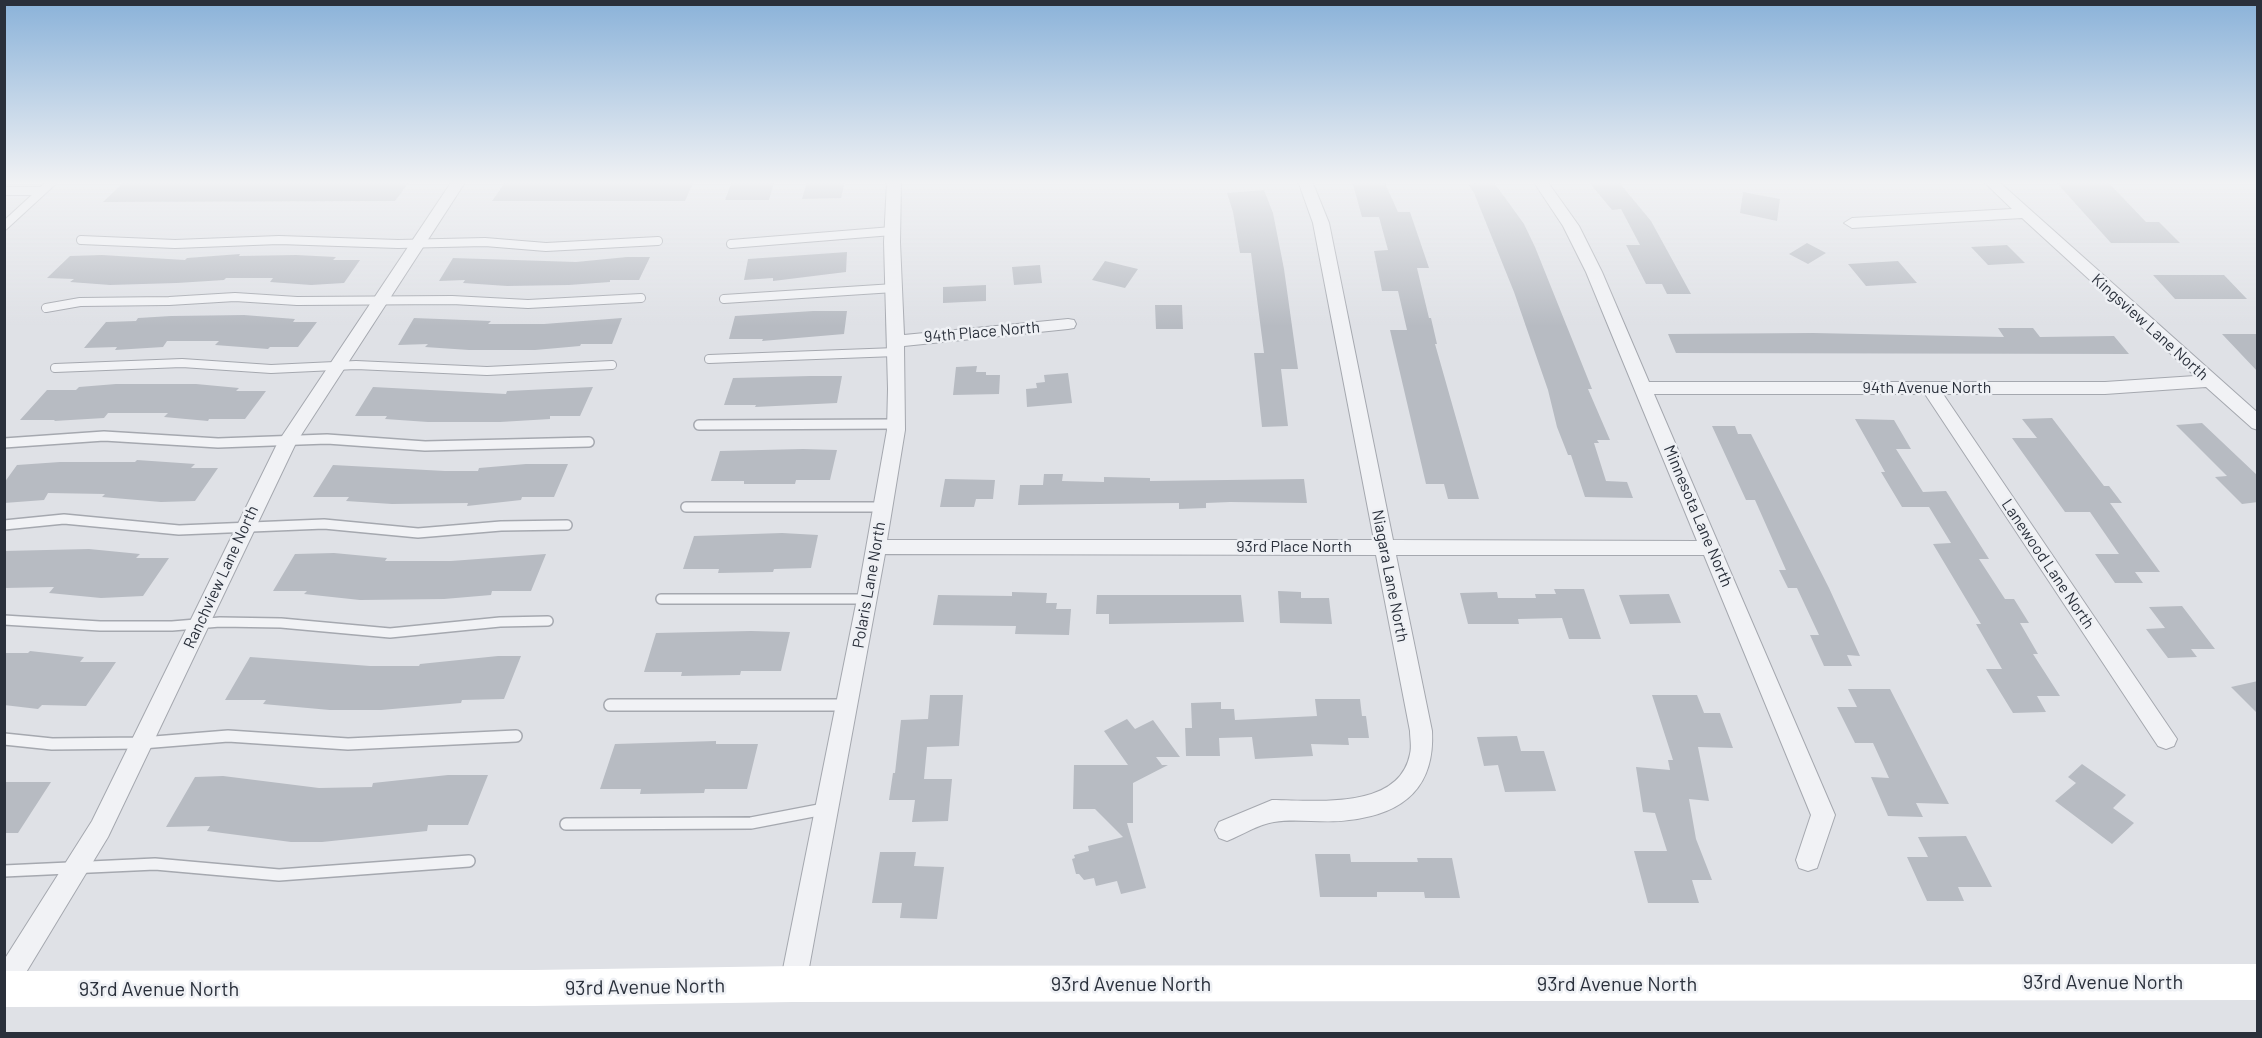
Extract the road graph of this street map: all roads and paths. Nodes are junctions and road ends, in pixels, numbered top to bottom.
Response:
1 (427, 229) edge
2 (1322, 229) edge
3 (1573, 229) edge
4 (2043, 229) edge
5 (892, 231) joint
6 (81, 240) dead end
7 (658, 242) dead end
8 (418, 243) junction
9 (731, 244) dead end
10 (894, 288) junction
11 (641, 298) dead end
12 (379, 299) junction
13 (724, 299) dead end
14 (46, 308) dead end
15 (1068, 324) dead end
16 (896, 346) junction
17 (709, 359) dead end
18 (612, 365) dead end
19 (334, 367) junction
20 (55, 368) dead end
21 (2210, 381) junction
22 (1644, 388) junction
23 (1930, 388) junction
24 (896, 424) junction
25 (2258, 424) edge
26 (699, 425) dead end
27 (287, 442) junction
28 (589, 442) dead end
29 (4, 443) edge
30 (686, 507) dead end
31 (884, 507) junction
32 (4, 525) edge
33 (567, 525) dead end
34 (244, 526) junction
35 (877, 547) junction
36 (1384, 547) junction
37 (1711, 548) junction
38 (661, 599) dead end
39 (867, 599) junction
40 (4, 620) edge
41 (548, 621) dead end
42 (198, 624) junction
43 (610, 705) dead end
44 (847, 705) junction
45 (516, 736) dead end
46 (4, 739) edge
47 (2166, 739) dead end
48 (142, 743) junction
49 (827, 809) junction
50 (566, 824) dead end
51 (1227, 830) dead end
52 (469, 861) dead end
53 (1808, 861) dead end
54 (77, 867) junction
55 (4, 871) edge
56 (793, 984) junction
57 (4, 987) edge
58 (2254, 988) edge

1 - 8 street, Ranchview Lane North
2 - 36 street, Niagara Lane North
3 - 22 street, Minnesota Lane North
4 - 21 street, Kingsview Lane North
5 - 9 lane
5 - 10 street, Polaris Lane North
6 - 8 lane
7 - 8 lane
8 - 12 street, Ranchview Lane North
10 - 13 lane
10 - 16 street, Polaris Lane North
11 - 12 lane
12 - 14 lane
12 - 19 street, Ranchview Lane North
15 - 16 street, 94th Place North
16 - 17 lane
16 - 24 street, Polaris Lane North
18 - 19 lane
19 - 20 lane
19 - 27 street, Ranchview Lane North
21 - 23 street, 94th Avenue North
21 - 25 street, Kingsview Lane North
22 - 23 street, 94th Avenue North
22 - 37 street, Minnesota Lane North
23 - 47 street, Lanewood Lane North
24 - 26 lane
24 - 31 street, Polaris Lane North
27 - 28 lane
27 - 29 lane
27 - 34 street, Ranchview Lane North
30 - 31 lane
31 - 35 street, Polaris Lane North
32 - 34 lane
33 - 34 lane
34 - 42 street, Ranchview Lane North
35 - 36 street, 93rd Place North
35 - 39 street, Polaris Lane North
36 - 37 street, 93rd Place North
36 - 51 street, Niagara Lane North
37 - 53 street, Minnesota Lane North
38 - 39 lane
39 - 44 street, Polaris Lane North
40 - 42 lane
41 - 42 lane
42 - 48 street, Ranchview Lane North
43 - 44 lane
44 - 49 street, Polaris Lane North
45 - 48 lane
46 - 48 lane
48 - 54 street, Ranchview Lane North
49 - 50 lane
49 - 56 street, Polaris Lane North
52 - 54 lane
54 - 55 lane
54 - 57 street, Ranchview Lane North
56 - 57 main road, 93rd Avenue North
56 - 58 main road, 93rd Avenue North

